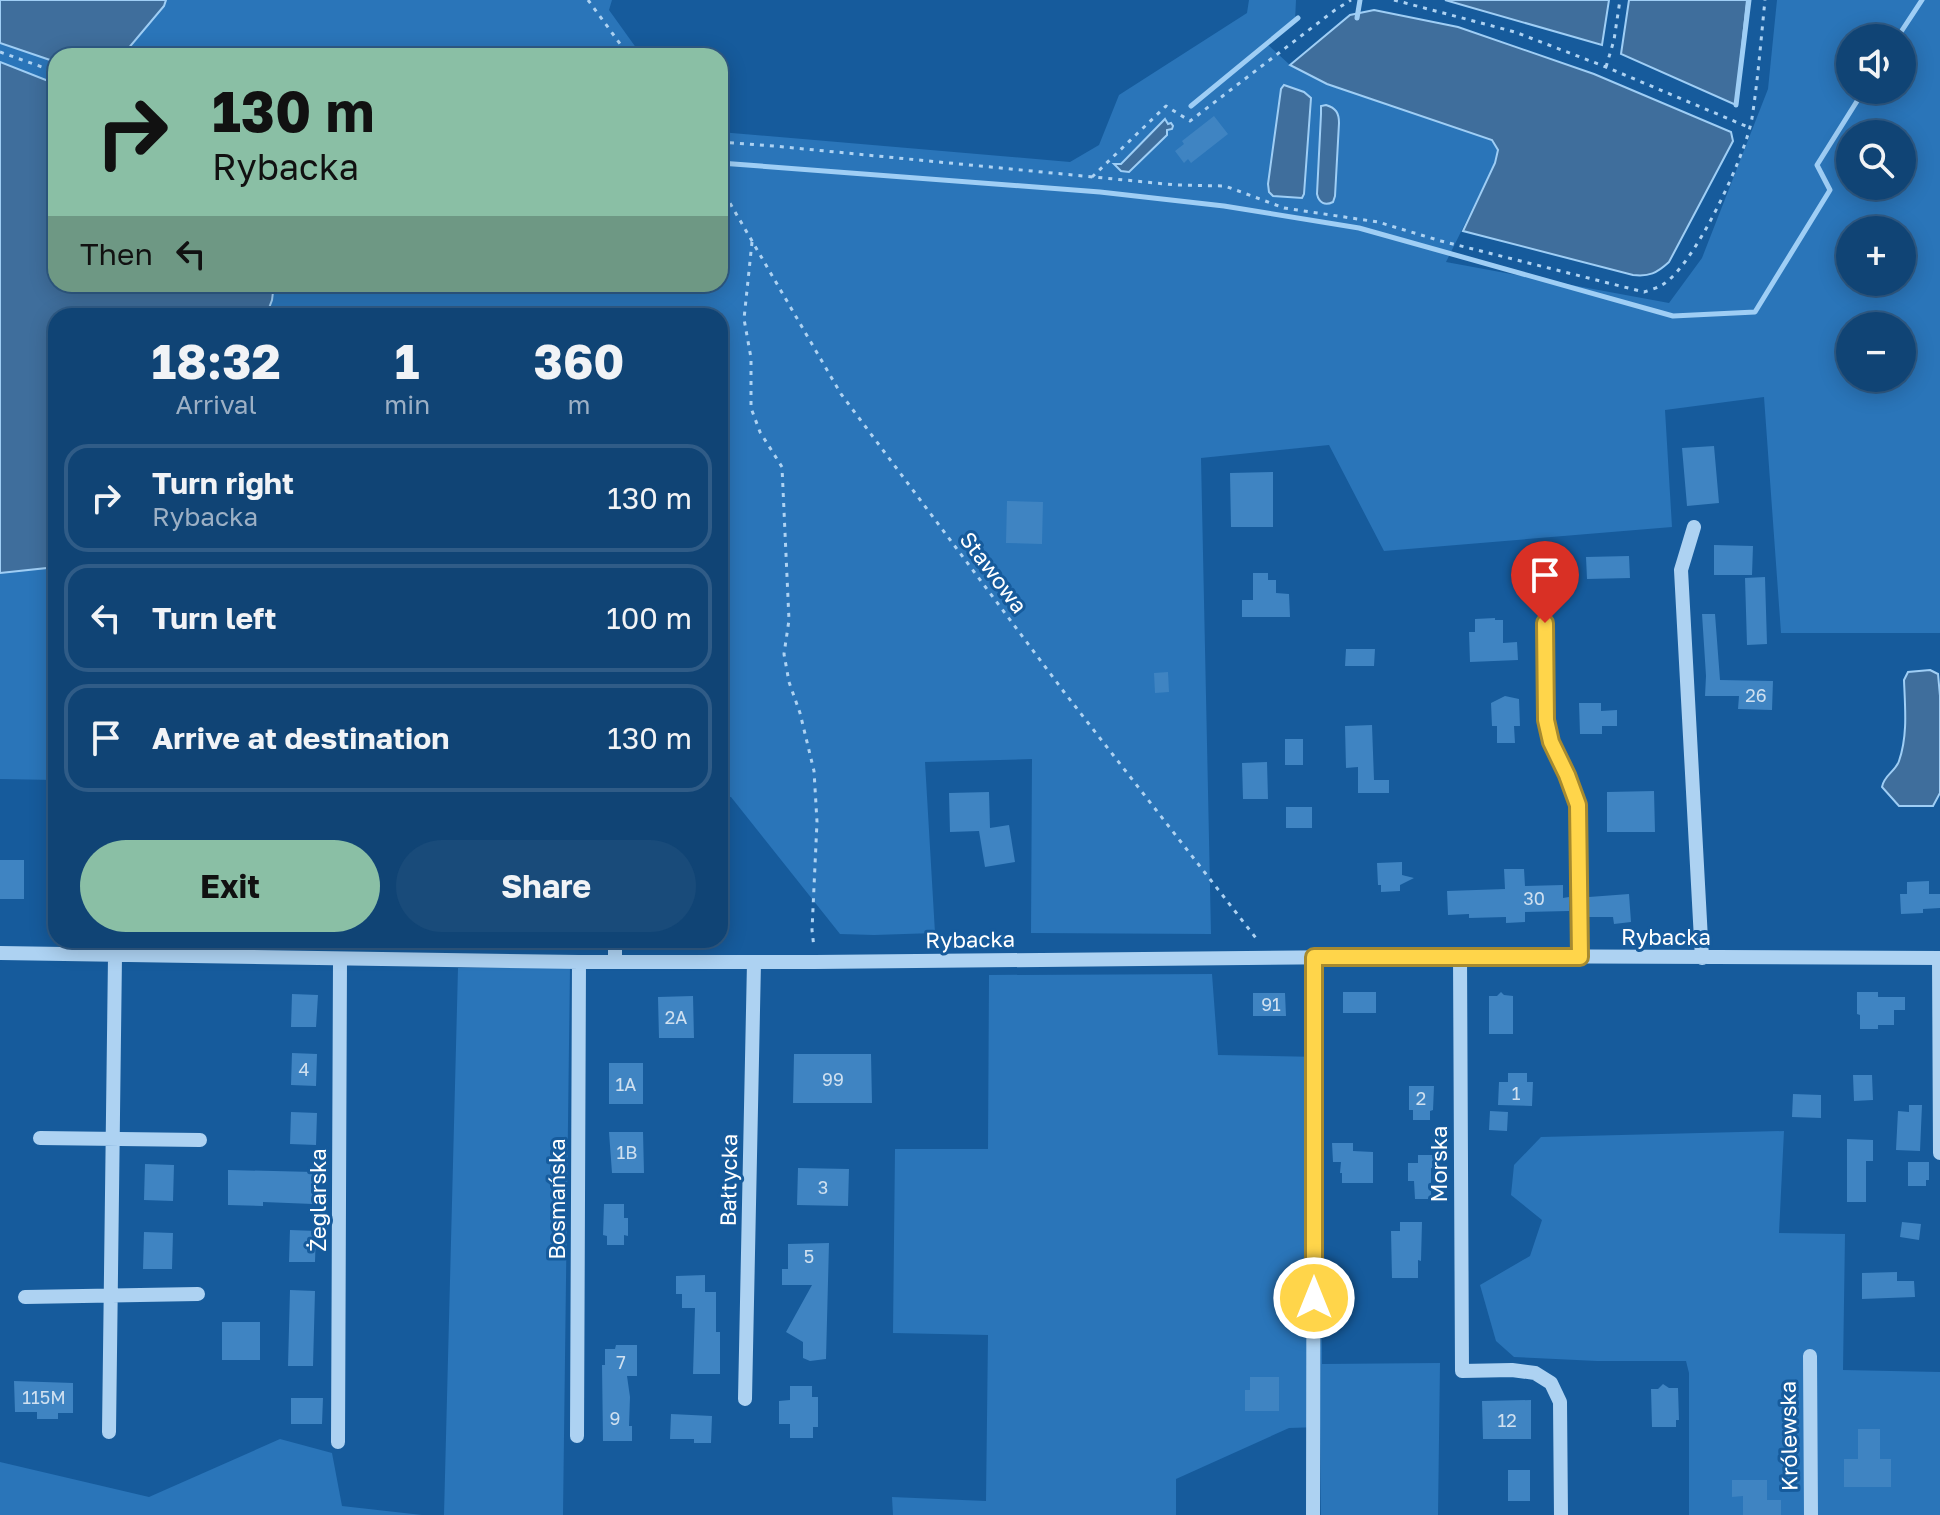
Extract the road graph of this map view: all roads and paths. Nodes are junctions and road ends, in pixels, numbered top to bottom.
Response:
1 (588, 0) edge
2 (1351, 0) edge
3 (1394, 0) edge
4 (1620, 0) edge
5 (1765, 0) edge
6 (623, 48) edge
7 (0, 52) edge
8 (1606, 67) junction
9 (48, 69) edge
10 (1749, 127) junction
11 (728, 143) edge
12 (1091, 177) junction
13 (728, 200) edge
14 (752, 242) junction
15 (1694, 527) dead end
16 (1545, 623) dead end
17 (615, 948) edge
18 (0, 953) edge
19 (115, 956) junction
20 (1460, 956) junction
21 (1271, 957) junction
22 (1314, 957) junction
23 (1580, 957) junction
24 (1702, 958) junction
25 (1940, 958) edge
26 (340, 959) junction
27 (579, 962) junction
28 (615, 962) junction
29 (754, 962) junction
30 (815, 962) junction
31 (40, 1138) dead end
32 (112, 1139) junction
33 (200, 1140) dead end
34 (1940, 1153) edge
35 (198, 1294) dead end
36 (111, 1295) junction
37 (25, 1297) dead end
38 (1810, 1356) dead end
39 (745, 1399) dead end
40 (109, 1432) dead end
41 (577, 1436) dead end
42 (338, 1442) dead end
43 (1313, 1515) edge
44 (1561, 1515) edge
45 (1811, 1515) edge

1 - 6 path
2 - 12 path
3 - 8 path
4 - 8 path
5 - 10 path
7 - 9 path
8 - 10 path
10 - 12 path
11 - 12 path
13 - 14 path, Stawowa
14 - 21 path, Stawowa
14 - 30 path
15 - 24 street
16 - 23 street
17 - 28 street
18 - 19 street, Rybacka
19 - 26 street, Rybacka
19 - 32 street
20 - 22 street, Rybacka
20 - 23 street, Rybacka
20 - 44 street, Morska
21 - 22 street, Rybacka
21 - 30 street, Rybacka
22 - 43 street
23 - 24 street, Rybacka
24 - 25 street, Rybacka
25 - 34 street
26 - 27 street, Rybacka
26 - 42 street, Żeglarska
27 - 28 street, Rybacka
27 - 41 street, Bosmańska
28 - 29 street, Rybacka
29 - 30 street, Rybacka
29 - 39 street, Bałtycka
31 - 32 street
32 - 33 street
32 - 36 street
35 - 36 street
36 - 37 street
36 - 40 street
38 - 45 street, Królewska

